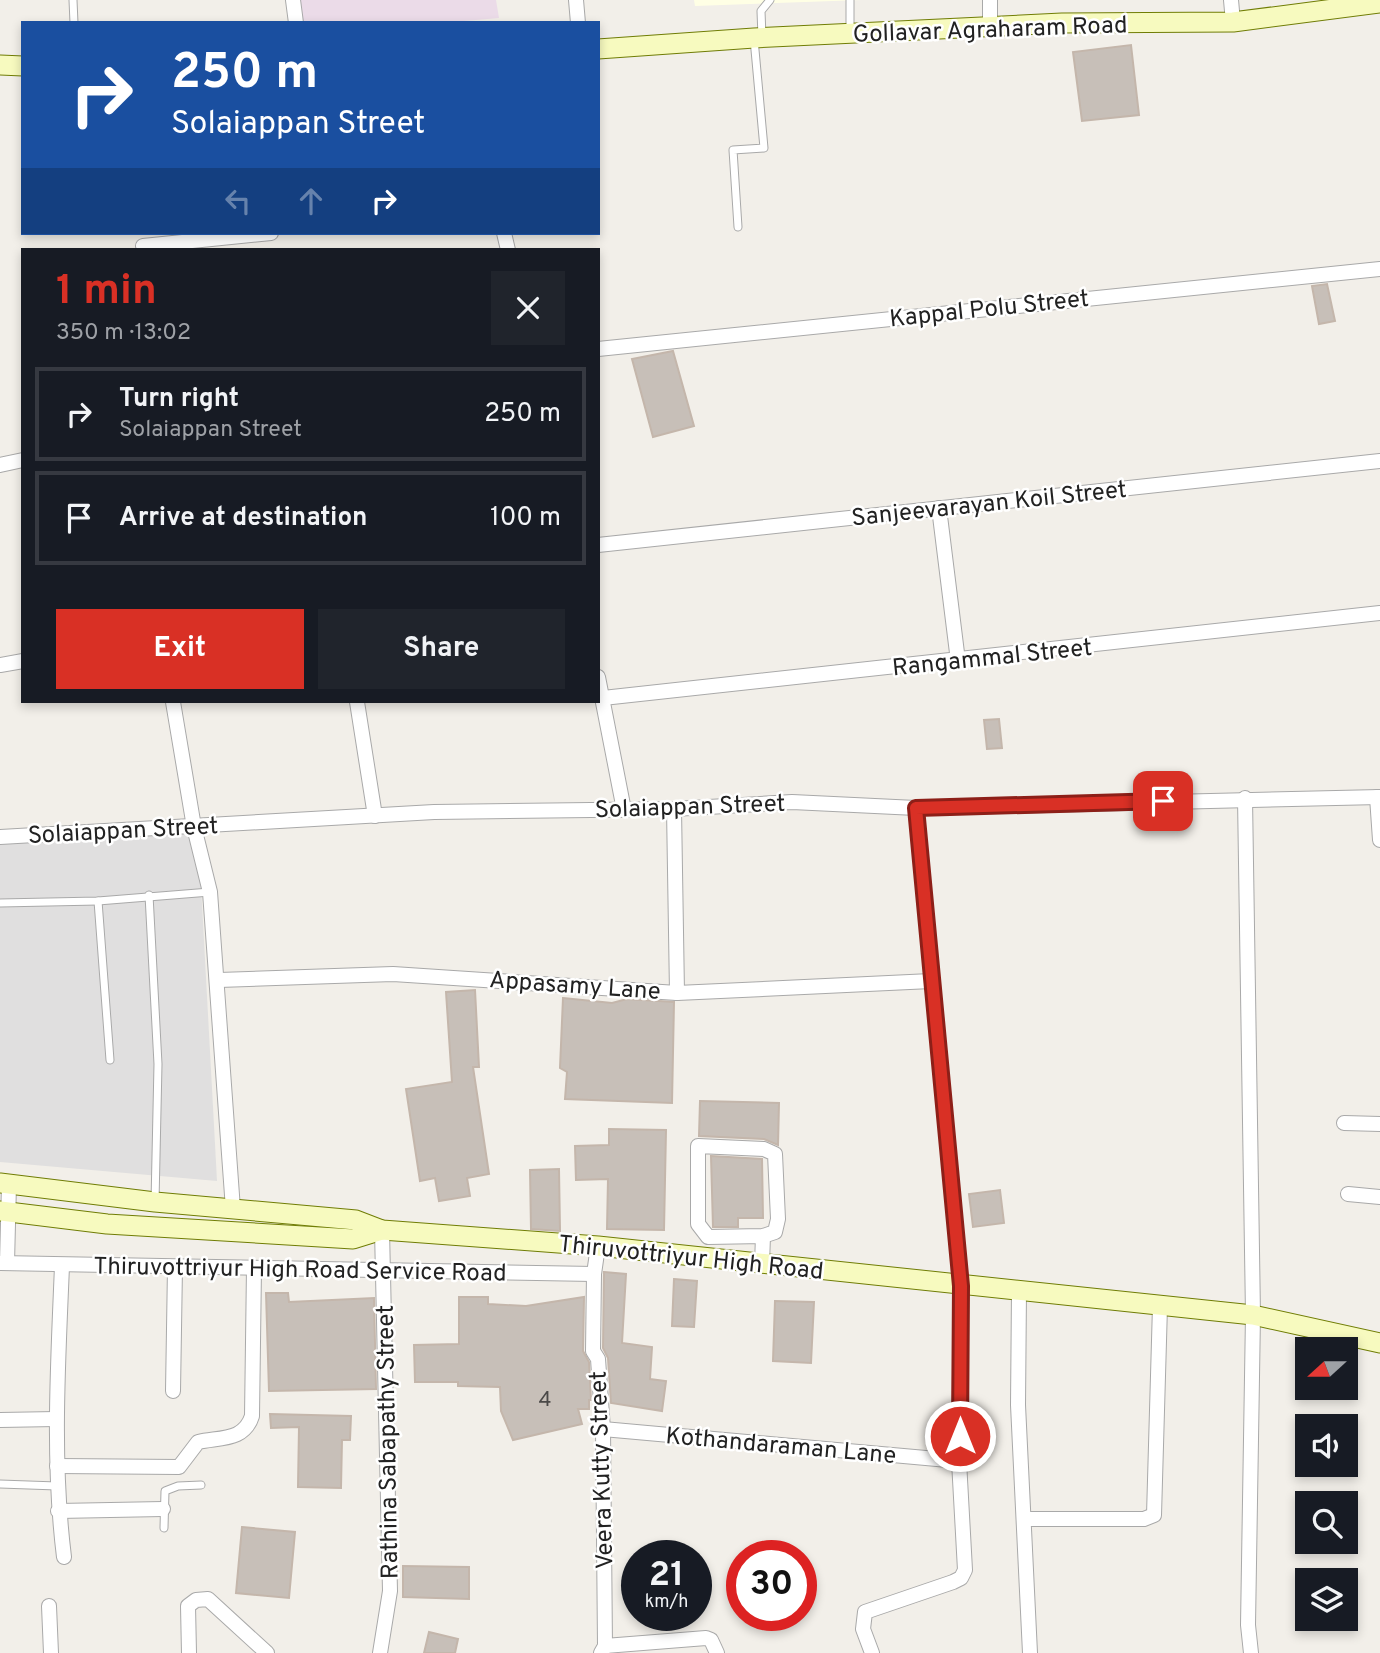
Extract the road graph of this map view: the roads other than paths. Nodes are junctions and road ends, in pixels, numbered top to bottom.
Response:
1 (73, 0) edge
2 (293, 0) edge
3 (576, 0) edge
4 (770, 0) edge
5 (850, 0) edge
6 (990, 0) edge
7 (1231, 0) edge
8 (1380, 3) edge
9 (74, 21) edge
10 (296, 21) edge
11 (578, 21) edge
12 (1233, 22) junction
13 (990, 28) junction
14 (850, 34) junction
15 (758, 38) junction
16 (600, 50) edge
17 (0, 65) edge
18 (21, 66) edge
19 (738, 227) dead end
20 (251, 235) edge
21 (142, 246) dead end
22 (1380, 269) edge
23 (600, 349) edge
24 (21, 460) edge
25 (1380, 461) edge
26 (0, 465) edge
27 (939, 508) junction
28 (600, 545) edge
29 (1380, 613) edge
30 (21, 661) edge
31 (958, 661) junction
32 (0, 665) edge
33 (600, 685) edge
34 (603, 698) junction
35 (173, 703) edge
36 (357, 703) edge
37 (1379, 797) edge
38 (1245, 798) junction
39 (916, 808) junction
40 (674, 809) junction
41 (624, 810) junction
42 (375, 816) junction
43 (194, 827) junction
44 (0, 837) edge
45 (1380, 840) edge
46 (210, 892) junction
47 (149, 895) junction
48 (98, 901) junction
49 (0, 903) edge
50 (219, 980) junction
51 (931, 981) junction
52 (677, 993) junction
53 (110, 1060) dead end
54 (1344, 1123) dead end
55 (1380, 1124) edge
56 (4, 1183) edge
57 (1348, 1194) dead end
58 (1380, 1197) edge
59 (155, 1202) junction
60 (233, 1209) junction
61 (4, 1211) edge
62 (382, 1230) junction
63 (701, 1232) junction
64 (763, 1236) junction
65 (598, 1246) junction
66 (698, 1257) junction
67 (3, 1264) edge
68 (762, 1264) junction
69 (62, 1266) junction
70 (175, 1267) junction
71 (254, 1268) junction
72 (384, 1270) junction
73 (594, 1274) junction
74 (961, 1286) junction
75 (1019, 1291) junction
76 (1160, 1306) junction
77 (1253, 1315) junction
78 (1380, 1343) edge
79 (173, 1391) dead end
80 (56, 1419) junction
81 (0, 1420) edge
82 (603, 1429) junction
83 (959, 1461) junction
84 (57, 1466) junction
85 (0, 1484) edge
86 (201, 1485) dead end
87 (57, 1486) junction
88 (163, 1509) junction
89 (58, 1511) junction
90 (1026, 1519) junction
91 (164, 1528) dead end
92 (64, 1557) dead end
93 (49, 1606) dead end
94 (656, 1648) edge
95 (603, 1650) edge
96 (51, 1653) edge
97 (189, 1653) edge
98 (267, 1653) edge
99 (380, 1653) edge
100 (717, 1653) edge
101 (872, 1653) edge
102 (1030, 1653) edge
103 (1251, 1653) edge

1 - 9 lane
2 - 10 street
3 - 11 street
4 - 15 lane
5 - 14 lane
6 - 13 street
7 - 12 street
8 - 12 main road, Gollavar Agraharam Road
12 - 13 main road, Gollavar Agraharam Road
13 - 14 main road, Gollavar Agraharam Road
14 - 15 main road, Gollavar Agraharam Road
15 - 16 main road, Gollavar Agraharam Road
15 - 19 lane
17 - 18 main road
20 - 21 street
22 - 23 street, Kappal Polu Street
24 - 26 street
25 - 27 street, Sanjeevarayan Koil Street
27 - 28 street, Sanjeevarayan Koil Street
27 - 31 street
29 - 31 street, Rangammal Street
30 - 32 street
31 - 34 street, Rangammal Street
33 - 34 street
34 - 41 street
35 - 43 street
36 - 42 street
37 - 38 street, Solaiappan Street
37 - 45 street
38 - 39 street, Solaiappan Street
38 - 77 street
39 - 40 street, Solaiappan Street
39 - 51 street
40 - 41 street, Solaiappan Street
40 - 52 street
41 - 42 street, Solaiappan Street
42 - 43 street, Solaiappan Street
43 - 44 street, Solaiappan Street
43 - 46 street
46 - 47 lane
46 - 50 street
47 - 48 lane
47 - 59 lane
48 - 49 lane
48 - 53 lane
50 - 52 street, Appasamy Lane
50 - 60 street
51 - 52 street, Appasamy Lane
51 - 74 street
54 - 55 street
56 - 59 main road, Thiruvottriyur High Road
56 - 61 street
57 - 58 street
59 - 60 main road, Thiruvottriyur High Road
60 - 62 main road, Thiruvottriyur High Road
61 - 62 main road
61 - 67 street
62 - 65 main road, Thiruvottriyur High Road
62 - 72 street, Rathina Sabapathy Street
63 - 64 street
63 - 64 street
63 - 66 street
64 - 68 street
65 - 66 main road, Thiruvottriyur High Road
65 - 73 street, Veera Kutty Street
66 - 68 main road, Thiruvottriyur High Road
67 - 69 street, Thiruvottriyur High Road Service Road
68 - 74 main road, Thiruvottriyur High Road
69 - 70 street, Thiruvottriyur High Road Service Road
69 - 80 street
70 - 71 street, Thiruvottriyur High Road Service Road
70 - 79 street
71 - 72 street, Thiruvottriyur High Road Service Road
71 - 84 street
72 - 73 street, Thiruvottriyur High Road Service Road
72 - 99 street, Rathina Sabapathy Street
73 - 82 street, Veera Kutty Street
74 - 75 main road, Thiruvottriyur High Road
74 - 83 street
75 - 76 main road, Thiruvottriyur High Road
75 - 90 street
76 - 77 main road, Thiruvottriyur High Road
76 - 90 street
77 - 78 main road, Thiruvottriyur High Road
77 - 103 street
80 - 81 street
80 - 84 street
82 - 83 street, Kothandaraman Lane
82 - 95 street, Veera Kutty Street
83 - 101 street
84 - 87 street
85 - 87 lane
86 - 88 lane
87 - 89 street
88 - 89 street
88 - 91 lane
89 - 92 street
90 - 102 street
93 - 96 street
94 - 95 street
94 - 100 street
97 - 98 street

